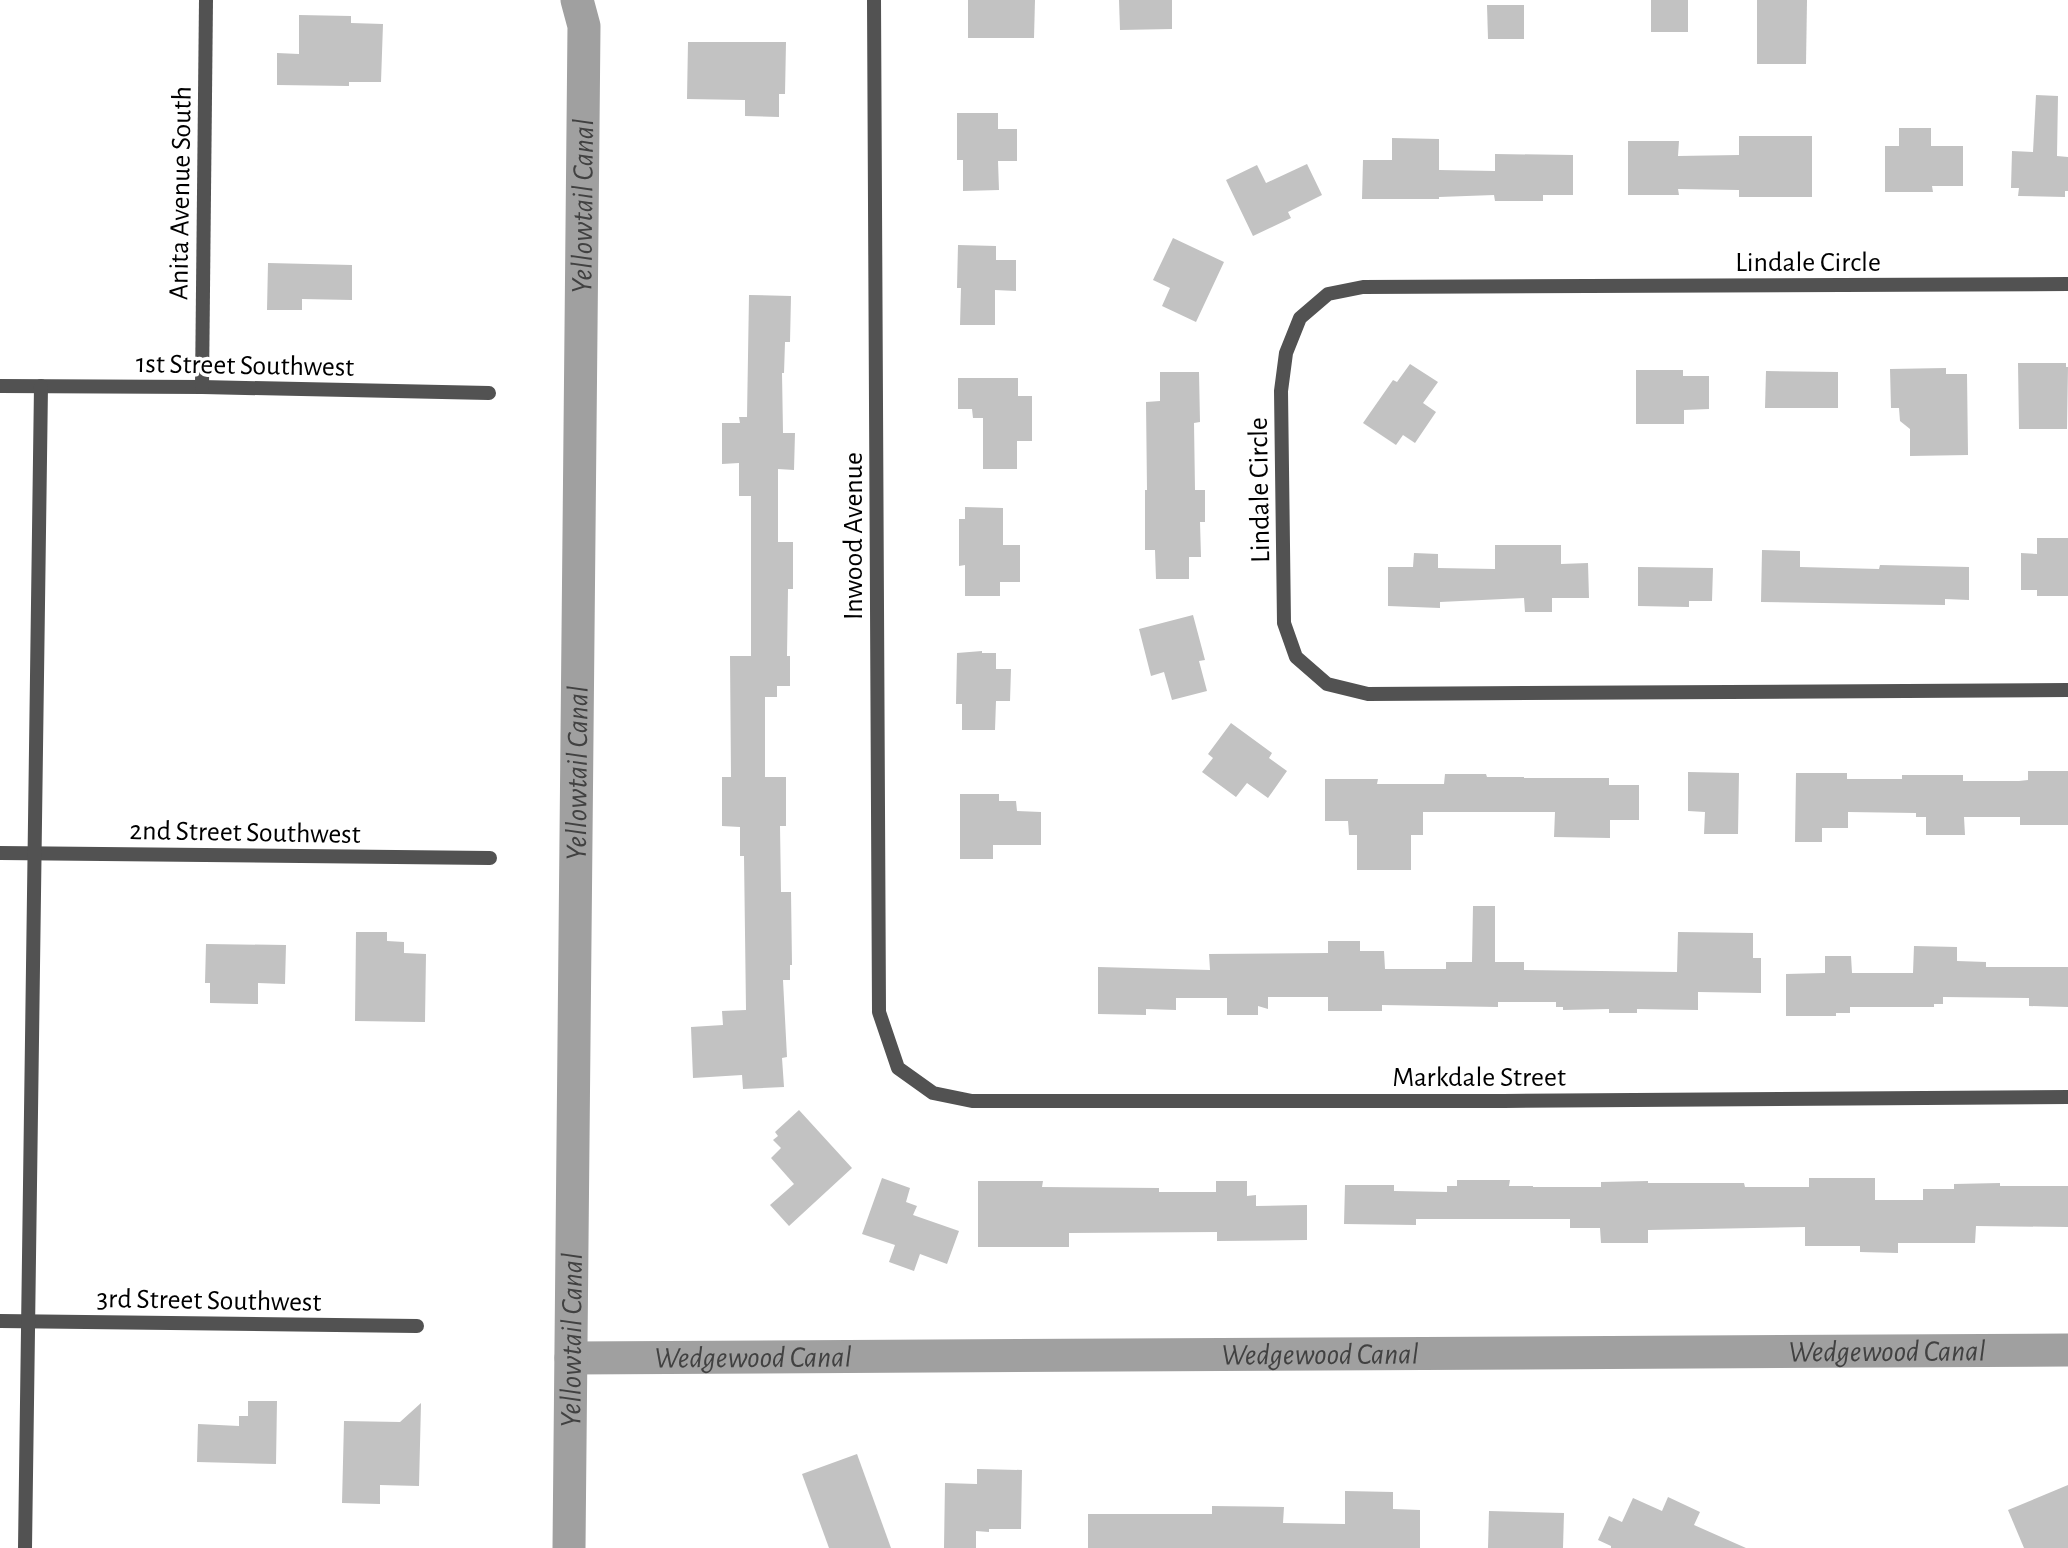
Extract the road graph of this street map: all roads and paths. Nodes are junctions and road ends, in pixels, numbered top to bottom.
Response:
1 (206, 0) edge
2 (874, 0) edge
3 (2068, 284) edge
4 (0, 386) edge
5 (41, 386) junction
6 (202, 387) junction
7 (489, 393) dead end
8 (2068, 690) edge
9 (0, 853) edge
10 (34, 853) junction
11 (490, 858) dead end
12 (898, 1068) joint
13 (2068, 1097) edge
14 (0, 1321) edge
15 (28, 1321) junction
16 (417, 1326) dead end
17 (25, 1548) edge

1 - 6 street, Anita Avenue South
2 - 12 street, Inwood Avenue
3 - 8 street, Lindale Circle
4 - 5 street, 1st Street Southwest
5 - 6 street, 1st Street Southwest
5 - 10 street
6 - 7 street, 1st Street Southwest
9 - 10 street, 2nd Street Southwest
10 - 11 street, 2nd Street Southwest
10 - 15 street
12 - 13 street, Markdale Street
14 - 15 street, 3rd Street Southwest
15 - 16 street, 3rd Street Southwest
15 - 17 street

